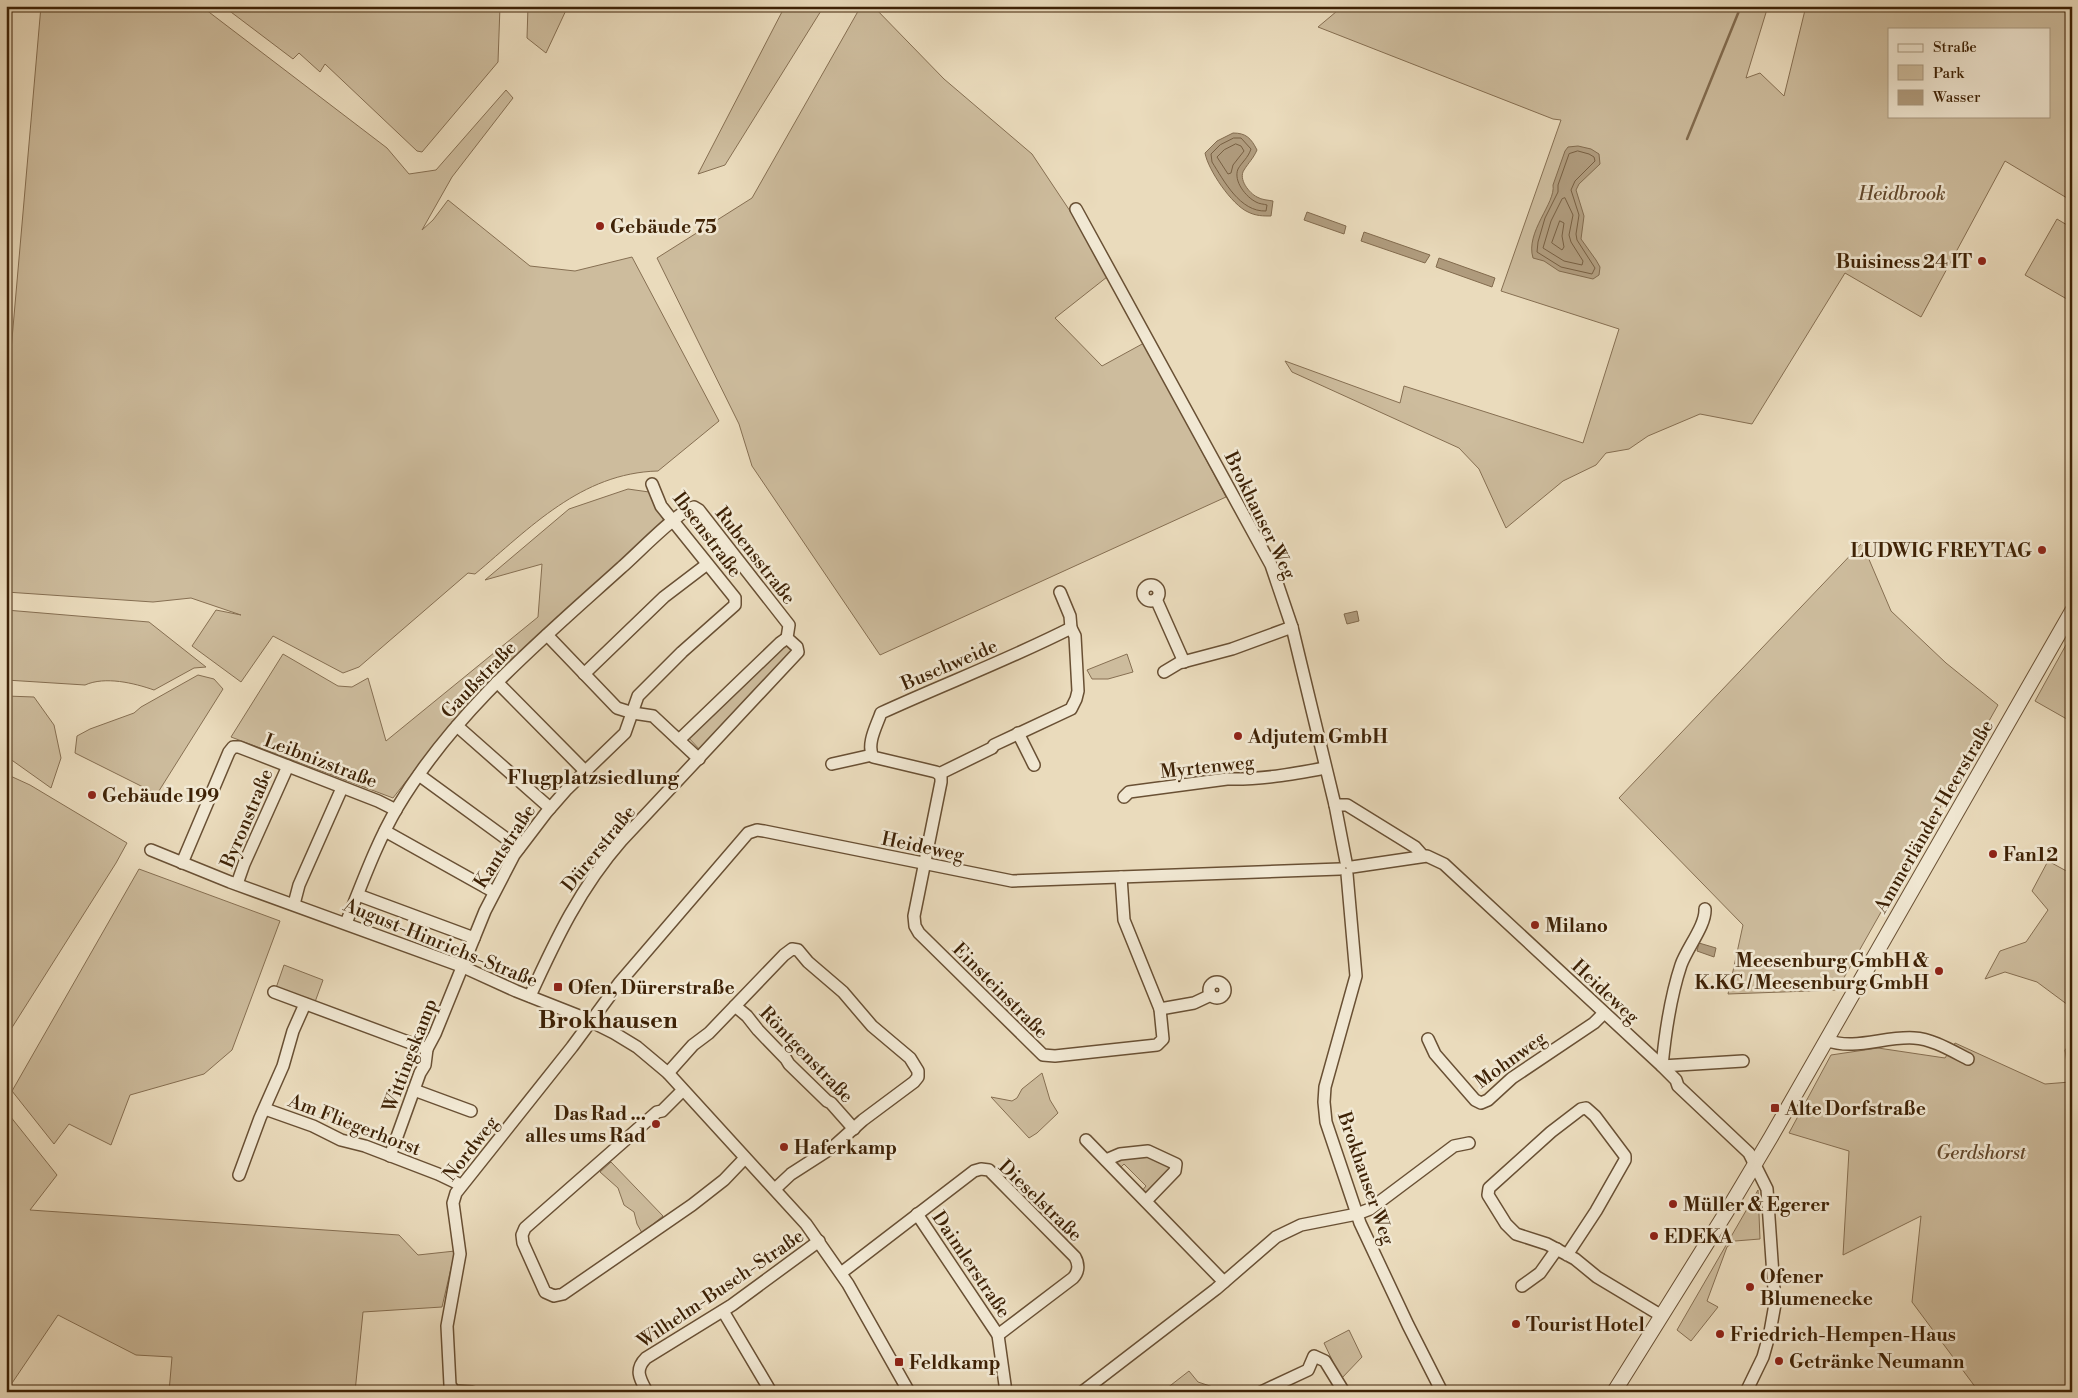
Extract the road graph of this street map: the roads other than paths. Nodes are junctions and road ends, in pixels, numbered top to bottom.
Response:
1 (1076, 209) dead end
2 (652, 484) dead end
3 (694, 507) joint
4 (673, 521) junction
5 (706, 565) junction
6 (1060, 592) dead end
7 (1156, 599) dead end
8 (735, 605) joint
9 (2072, 611) edge
10 (1070, 628) junction
11 (1292, 628) junction
12 (547, 635) junction
13 (787, 638) junction
14 (798, 650) joint
15 (1184, 662) junction
16 (1164, 672) dead end
17 (584, 674) junction
18 (497, 682) junction
19 (633, 713) junction
20 (456, 726) junction
21 (1018, 733) junction
22 (678, 740) junction
23 (872, 755) junction
24 (699, 759) junction
25 (832, 764) dead end
26 (288, 766) junction
27 (1034, 766) dead end
28 (1325, 768) junction
29 (585, 771) junction
30 (419, 775) junction
31 (940, 775) junction
32 (342, 788) junction
33 (1124, 797) dead end
34 (1335, 805) junction
35 (550, 808) junction
36 (396, 810) junction
37 (385, 832) junction
38 (519, 848) junction
39 (151, 850) dead end
40 (1423, 856) junction
41 (182, 864) junction
42 (925, 864) junction
43 (1346, 868) junction
44 (1122, 877) junction
45 (237, 884) junction
46 (494, 892) junction
47 (358, 895) junction
48 (294, 904) junction
49 (1705, 909) dead end
50 (346, 923) junction
51 (474, 938) junction
52 (461, 966) junction
53 (533, 991) junction
54 (274, 992) dead end
55 (1211, 995) dead end
56 (305, 1004) junction
57 (734, 1006) junction
58 (1160, 1009) junction
59 (1604, 1013) junction
60 (590, 1022) junction
61 (1428, 1039) dead end
62 (1826, 1040) junction
63 (427, 1049) junction
64 (1968, 1059) dead end
65 (1743, 1061) dead end
66 (1662, 1066) junction
67 (668, 1073) junction
68 (414, 1090) junction
69 (682, 1091) junction
70 (265, 1109) junction
71 (471, 1111) dead end
72 (854, 1129) junction
73 (1086, 1140) dead end
74 (1469, 1143) dead end
75 (390, 1156) junction
76 (746, 1158) junction
77 (1106, 1160) junction
78 (1755, 1164) junction
79 (239, 1175) dead end
80 (461, 1185) junction
81 (775, 1189) junction
82 (1146, 1201) junction
83 (917, 1214) junction
84 (1357, 1214) junction
85 (819, 1241) junction
86 (1557, 1249) junction
87 (1567, 1255) junction
88 (841, 1273) junction
89 (1224, 1282) junction
90 (1522, 1286) dead end
91 (723, 1311) junction
92 (1662, 1316) junction
93 (998, 1335) junction
94 (768, 1390) edge
95 (472, 1392) edge
96 (647, 1392) edge
97 (909, 1392) edge
98 (1006, 1392) edge
99 (1082, 1392) edge
100 (1261, 1392) edge
101 (1344, 1392) edge
102 (1442, 1392) edge
103 (1614, 1392) edge
104 (1746, 1392) edge

1 - 11 street, Brokhauser Weg
2 - 4 street, Ibsenstraße
3 - 4 street, Gaußstraße
3 - 13 street, Rubensstraße
4 - 5 street, Ibsenstraße
4 - 12 street, Gaußstraße
5 - 8 street, Ibsenstraße
5 - 17 street
6 - 10 street
7 - 15 street
8 - 19 street, Kantstraße
9 - 62 street, Ammerländer Heerstraße
10 - 21 street
10 - 23 street, Buschweide
11 - 15 street
11 - 28 street, Brokhauser Weg
12 - 17 street
12 - 18 street, Gaußstraße
13 - 14 street, Rubensstraße
13 - 22 street
14 - 24 street, Dürerstraße
15 - 16 street
17 - 19 street
18 - 20 street, Gaußstraße
18 - 29 street
19 - 22 street
19 - 29 street, Kantstraße
20 - 30 street, Gaußstraße
20 - 35 street
21 - 27 street
21 - 31 street
22 - 24 street
23 - 25 street
23 - 31 street
24 - 53 street, Dürerstraße
26 - 32 street, Leibnizstraße
26 - 41 street, Leibnizstraße
26 - 45 street, Byronstraße
28 - 33 street, Myrtenweg
28 - 34 street, Brokhauser Weg
29 - 35 street, Kantstraße
30 - 36 street, Gaußstraße
30 - 38 street
31 - 42 street
32 - 36 street, Leibnizstraße
32 - 48 street
34 - 40 street, Heideweg
34 - 43 street, Brokhauser Weg
35 - 38 street, Kantstraße
36 - 37 street, Gaußstraße
37 - 46 street
37 - 47 street, Gaußstraße
38 - 46 street, Kantstraße
39 - 41 street, August-Hinrichs-Straße
40 - 43 street, Heideweg
40 - 59 street, Heideweg
41 - 45 street, August-Hinrichs-Straße
42 - 44 street, Heideweg
42 - 58 street, Einsteinstraße
42 - 60 street, Heideweg
43 - 44 street, Heideweg
43 - 84 street, Brokhauser Weg
44 - 58 street, Einsteinstraße
45 - 48 street, August-Hinrichs-Straße
46 - 51 street, Kantstraße
47 - 50 street, Gaußstraße
47 - 51 street
48 - 50 street, August-Hinrichs-Straße
49 - 66 street
50 - 52 street, August-Hinrichs-Straße
51 - 52 street, Kantstraße
52 - 53 street, August-Hinrichs-Straße
52 - 63 street, Wittingskamp
53 - 60 street, August-Hinrichs-Straße
54 - 56 street
55 - 58 street
56 - 63 street
56 - 70 street, Am Fliegerhorst
57 - 67 street
57 - 72 street, Röntgenstraße
57 - 72 street
59 - 61 street, Mohnweg
59 - 66 street, Heideweg
60 - 67 street, August-Hinrichs-Straße
60 - 80 street, Nordweg
62 - 64 street
62 - 78 street, Ammerländer Heerstraße
63 - 68 street, Wittingskamp
65 - 66 street
66 - 78 street, Heideweg
67 - 69 street, August-Hinrichs-Straße
68 - 71 street
68 - 75 street, Wittingskamp
69 - 76 street, August-Hinrichs-Straße
69 - 76 street
70 - 75 street, Am Fliegerhorst
70 - 79 street, Am Fliegerhorst
72 - 81 street
73 - 77 street
74 - 84 street
75 - 80 street, Am Fliegerhorst
76 - 81 street, August-Hinrichs-Straße
77 - 82 street
77 - 82 street
78 - 92 street, Ammerländer Heerstraße
78 - 104 street
80 - 95 street, Nordweg
81 - 85 street, August-Hinrichs-Straße
82 - 89 street
83 - 88 street, Dieselstraße
83 - 93 street, Daimlerstraße
83 - 93 street, Dieselstraße
84 - 89 street
84 - 102 street, Brokhauser Weg
85 - 88 street, August-Hinrichs-Straße
85 - 91 street, Wilhelm-Busch-Straße
86 - 87 street
86 - 87 street
86 - 90 street
87 - 92 street
88 - 97 street, August-Hinrichs-Straße
89 - 99 street
91 - 94 street
91 - 96 street, Wilhelm-Busch-Straße
92 - 103 street, Ammerländer Heerstraße
93 - 98 street, Daimlerstraße
100 - 101 street

